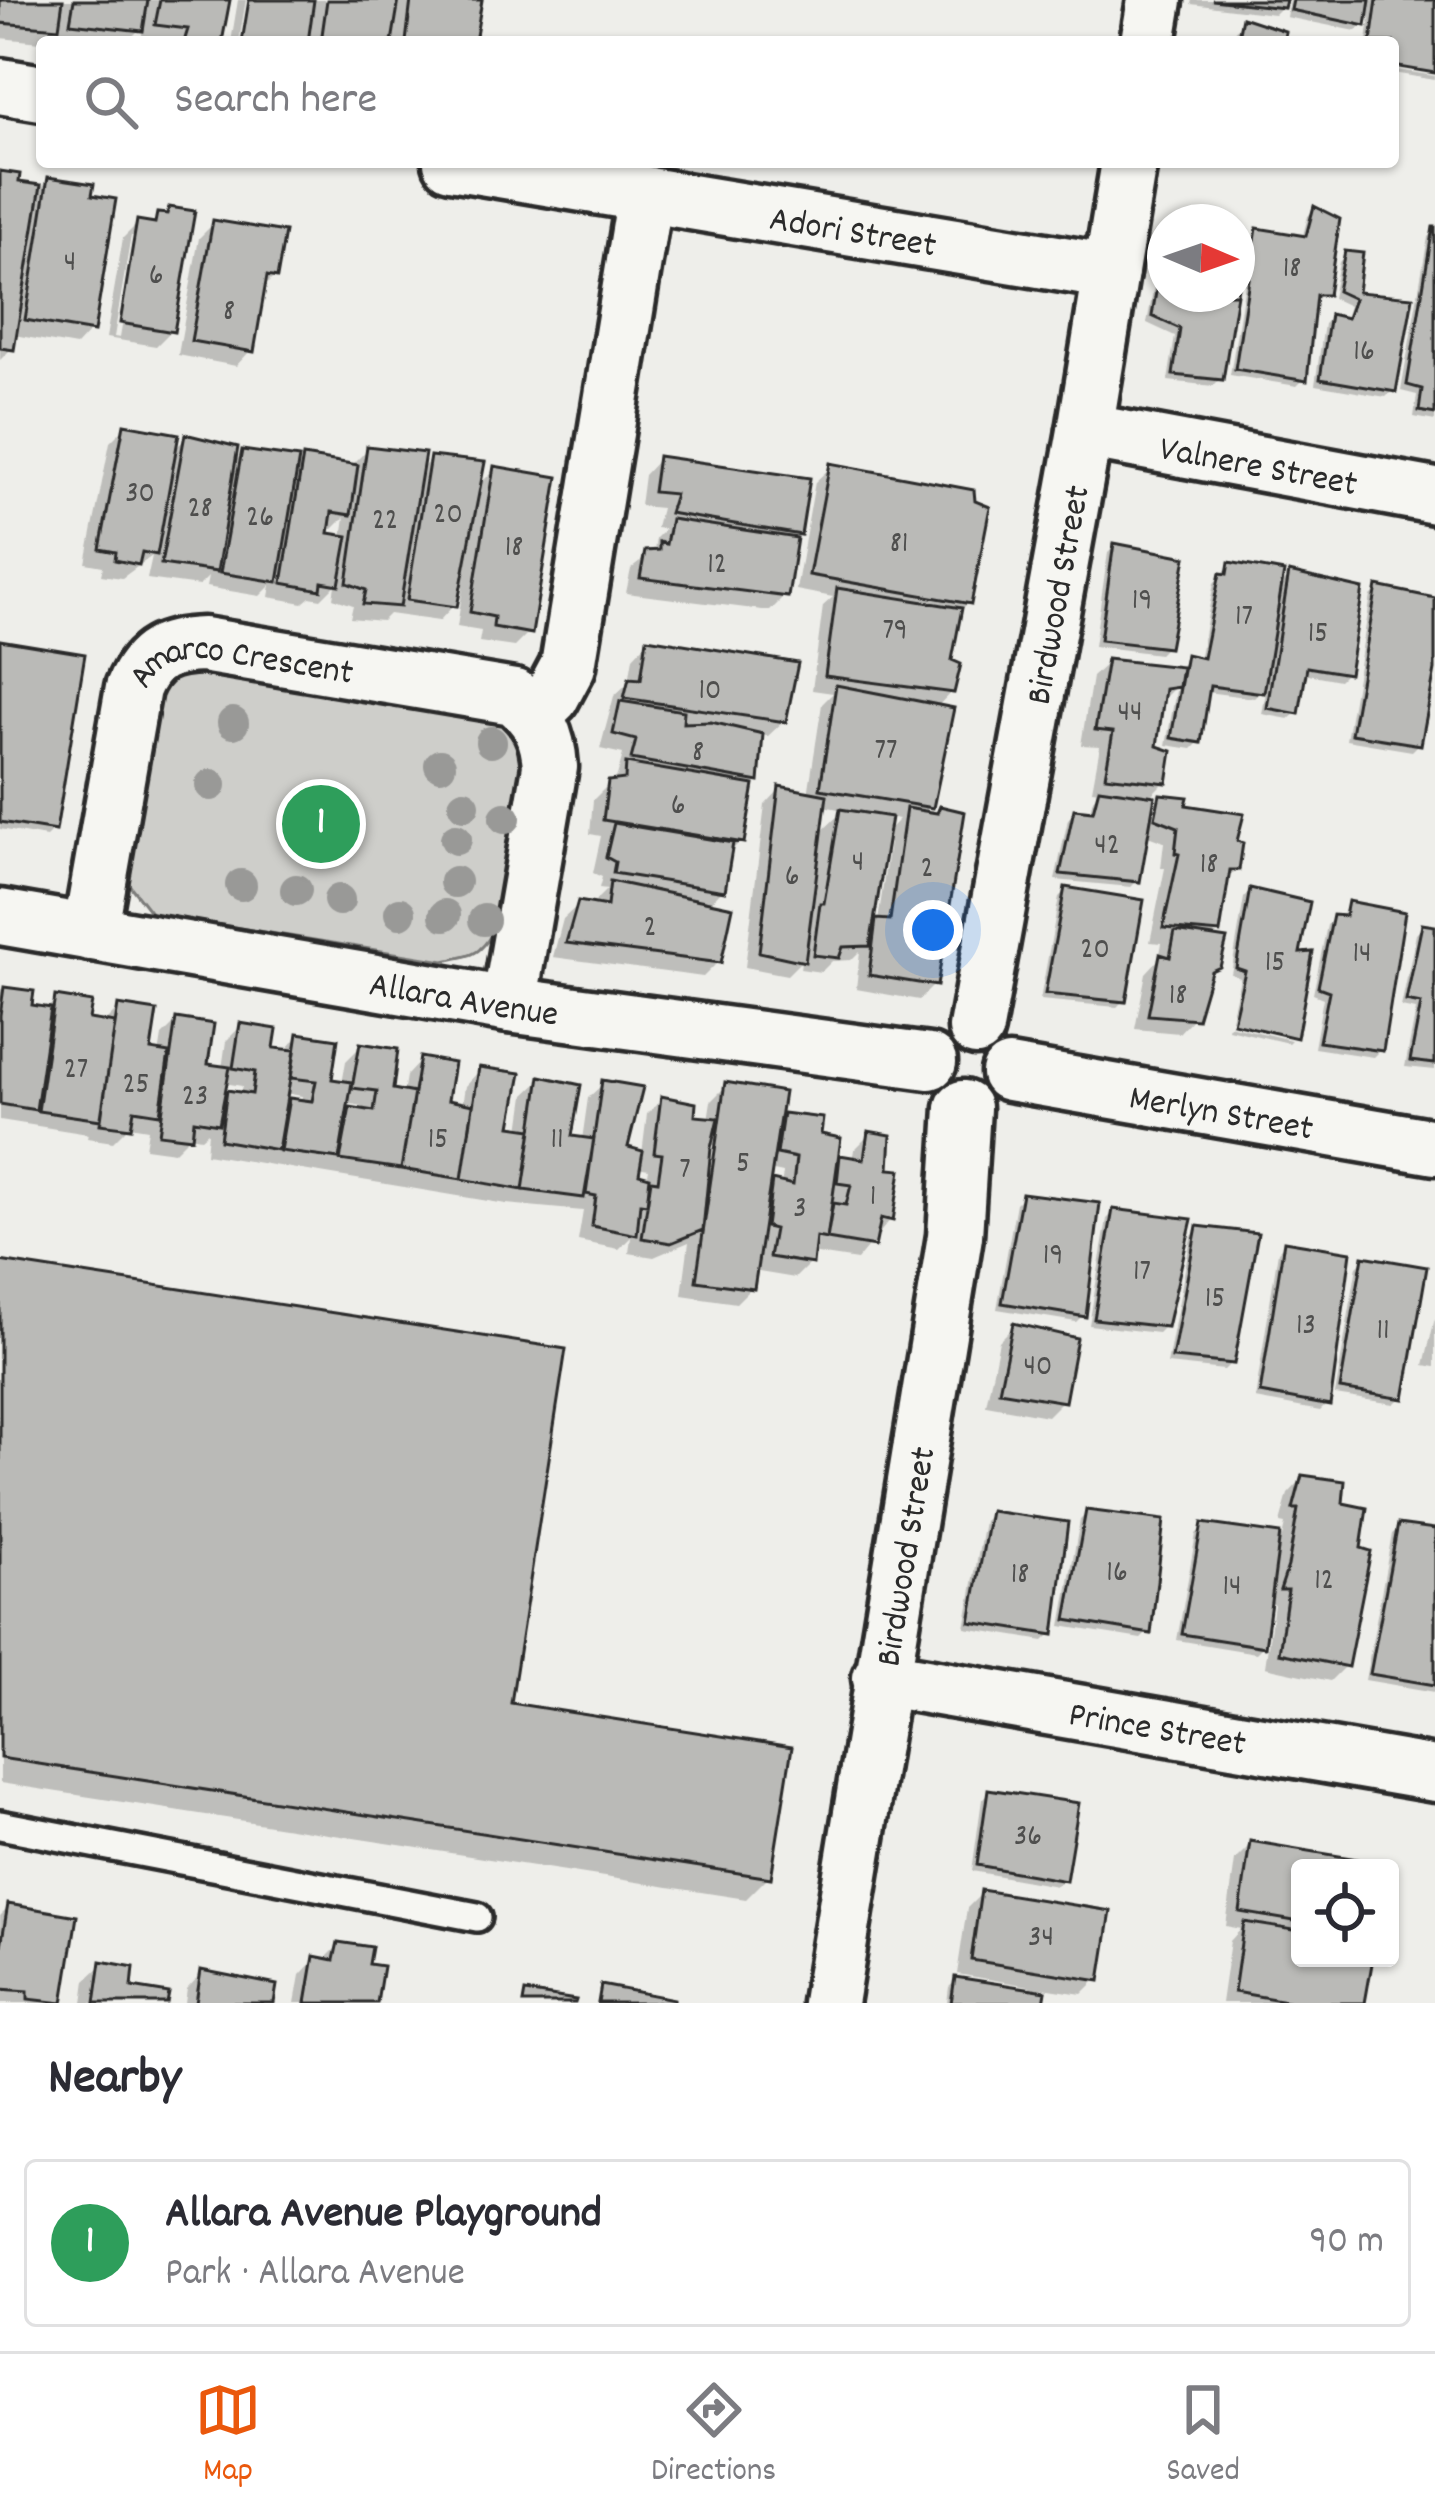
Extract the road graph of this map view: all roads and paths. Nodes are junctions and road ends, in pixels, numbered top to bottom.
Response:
1 (1155, 0) edge
2 (1149, 36) edge
3 (0, 86) edge
4 (36, 92) edge
5 (488, 168) edge
6 (1128, 168) edge
7 (645, 194) junction
8 (1111, 272) junction
9 (1085, 431) junction
10 (1435, 496) edge
11 (533, 712) junction
12 (0, 917) edge
13 (90, 932) junction
14 (509, 1005) junction
15 (976, 1028) junction
16 (928, 1062) junction
17 (1009, 1073) junction
18 (963, 1108) junction
19 (1435, 1147) edge
20 (880, 1678) junction
21 (1435, 1774) edge
22 (0, 1825) edge
23 (477, 1917) dead end
24 (830, 2003) edge

1 - 2 street
3 - 4 street
5 - 7 street, Adori Street
6 - 8 street, Birdwood Street
7 - 8 street, Adori Street
7 - 11 street
8 - 9 street, Birdwood Street
9 - 10 street, Valnere Street
9 - 15 street, Birdwood Street
11 - 13 street, Amarco Crescent
11 - 14 street
12 - 13 street, Allara Avenue
13 - 14 street, Allara Avenue
14 - 16 street, Allara Avenue
15 - 16 street
15 - 17 street
16 - 18 street
17 - 18 street
17 - 19 street, Merlyn Street
18 - 20 street, Birdwood Street
20 - 21 street, Prince Street
20 - 24 street, Birdwood Street
22 - 23 lane

